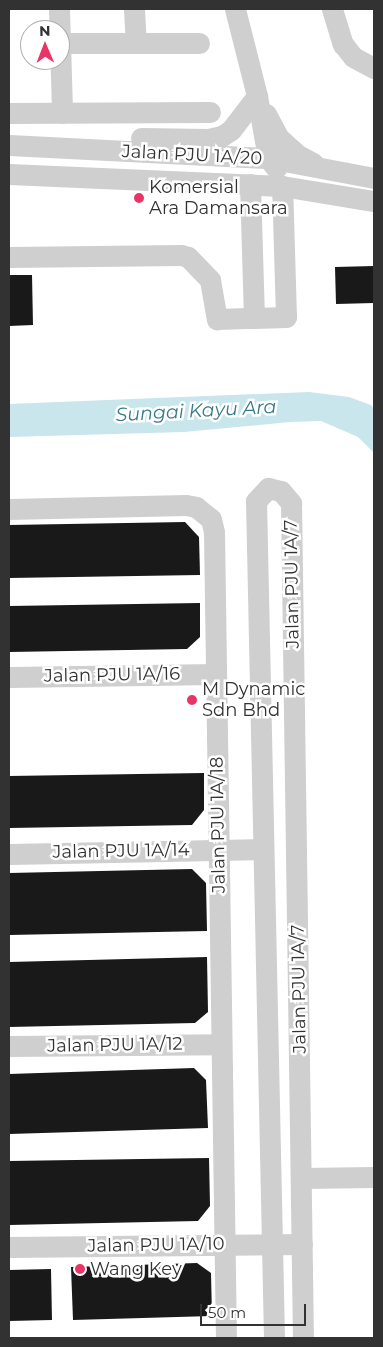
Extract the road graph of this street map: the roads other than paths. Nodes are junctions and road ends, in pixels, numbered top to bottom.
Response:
1 (134, 9) edge
2 (235, 9) edge
3 (332, 9) edge
4 (136, 42) junction
5 (70, 43) edge
6 (199, 43) dead end
7 (374, 68) edge
8 (61, 70) edge
9 (256, 96) junction
10 (210, 112) dead end
11 (9, 113) edge
12 (62, 113) junction
13 (9, 140) edge
14 (9, 145) edge
15 (268, 158) junction
16 (327, 170) junction
17 (9, 174) edge
18 (374, 178) edge
19 (250, 184) junction
20 (282, 186) junction
21 (352, 196) junction
22 (374, 201) edge
23 (9, 257) edge
24 (254, 318) junction
25 (9, 509) edge
26 (216, 674) junction
27 (9, 677) edge
28 (219, 849) junction
29 (263, 849) junction
30 (9, 854) edge
31 (222, 1044) junction
32 (9, 1046) edge
33 (374, 1177) edge
34 (301, 1178) junction
35 (224, 1244) junction
36 (272, 1244) junction
37 (302, 1244) junction
38 (9, 1247) edge
39 (226, 1338) edge
40 (274, 1338) edge
41 (303, 1338) edge

1 - 4 street
2 - 9 street
3 - 7 street
4 - 5 street
4 - 6 street
8 - 12 street
9 - 13 street
9 - 15 street
9 - 16 street
10 - 12 street
11 - 12 street
14 - 15 street, Jalan PJU 1A/20
15 - 16 street, Jalan PJU 1A/20
15 - 21 street
16 - 18 street, Jalan PJU 1A/20
17 - 19 street, Jalan PJU 1A/20
19 - 20 street, Jalan PJU 1A/20
19 - 24 street
20 - 21 street, Jalan PJU 1A/20
20 - 24 street
21 - 22 street, Jalan PJU 1A/20
23 - 24 street
25 - 26 street, Jalan PJU 1A/18
26 - 27 street, Jalan PJU 1A/16
26 - 28 street, Jalan PJU 1A/18
28 - 29 street, Jalan PJU 1A/14
28 - 30 street, Jalan PJU 1A/14
28 - 31 street, Jalan PJU 1A/18
29 - 34 street, Jalan PJU 1A/7
29 - 36 street, Jalan PJU 1A/7
31 - 32 street, Jalan PJU 1A/12
31 - 35 street, Jalan PJU 1A/18
33 - 34 street
34 - 37 street, Jalan PJU 1A/7
35 - 36 street, Jalan PJU 1A/10
35 - 38 street, Jalan PJU 1A/10
35 - 39 street, Jalan PJU 1A/18
36 - 37 street, Jalan PJU 1A/10
36 - 40 street, Jalan PJU 1A/7
37 - 41 street, Jalan PJU 1A/7

